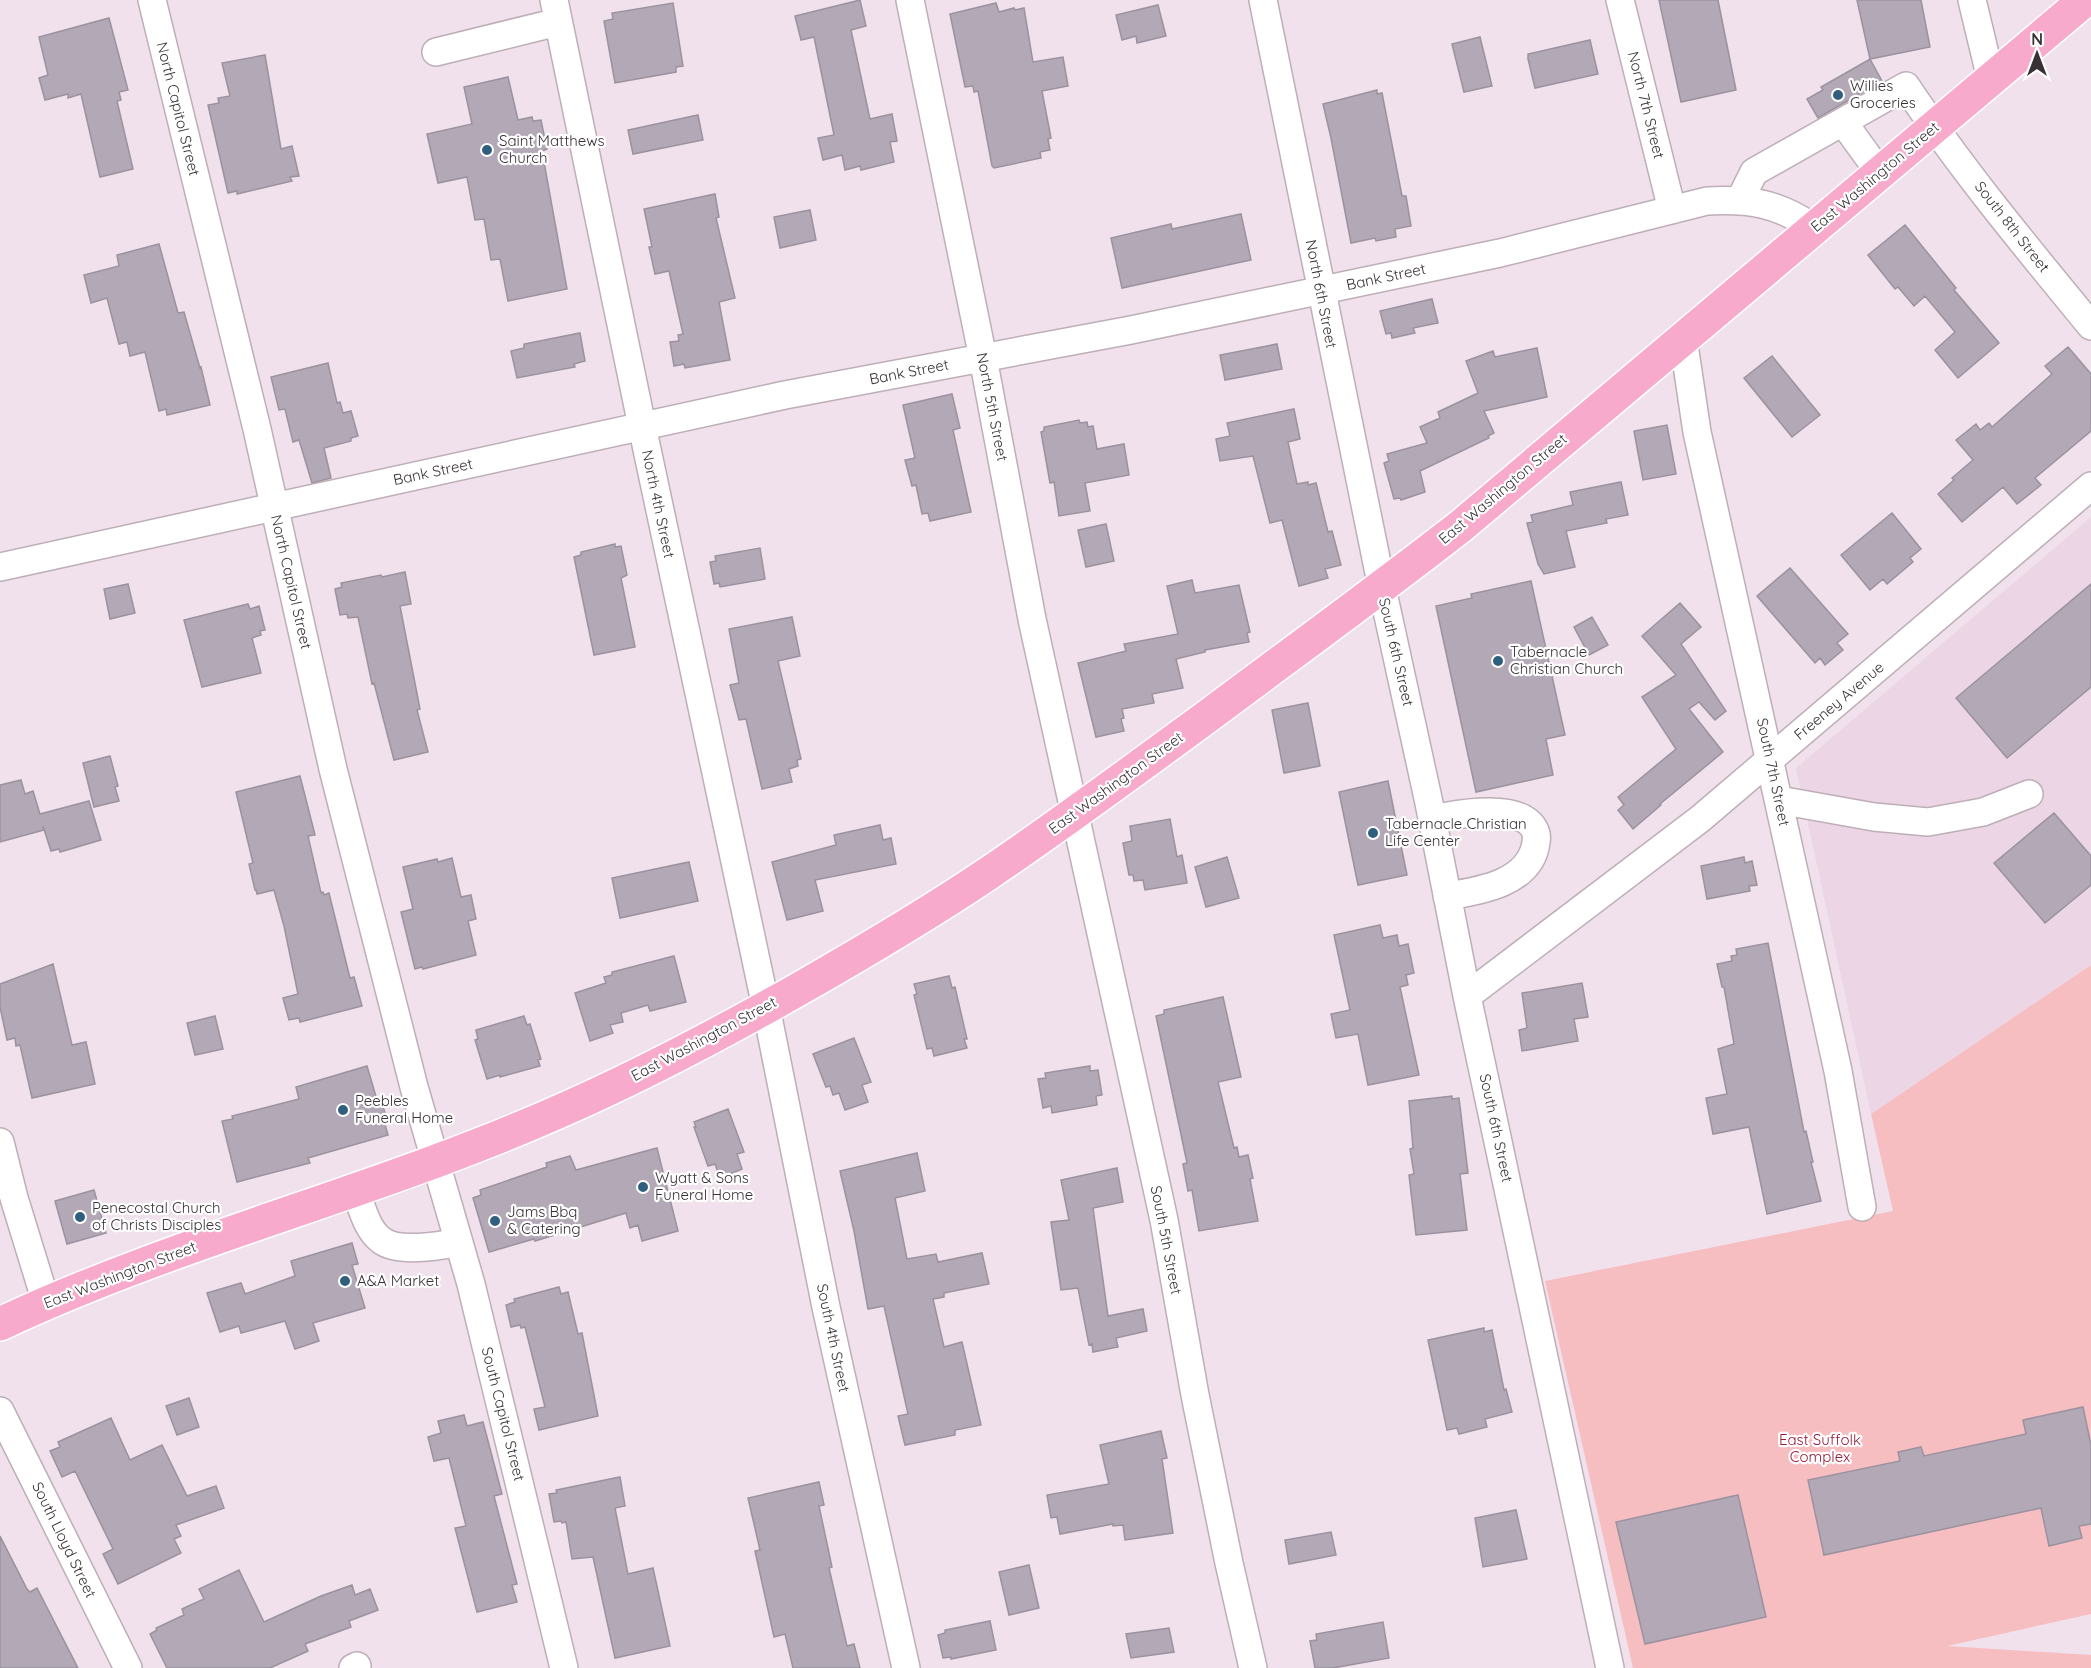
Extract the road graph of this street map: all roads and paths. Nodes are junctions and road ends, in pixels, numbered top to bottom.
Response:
1 (152, 0) edge
2 (910, 0) edge
3 (1263, 0) edge
4 (1620, 0) edge
5 (1972, 0) edge
6 (2085, 0) edge
7 (556, 11) edge
8 (436, 52) dead end
9 (1991, 79) junction
10 (1843, 122) junction
11 (1934, 128) junction
12 (1880, 173) junction
13 (1740, 200) junction
14 (1672, 210) junction
15 (1814, 228) junction
16 (1320, 291) junction
17 (2091, 326) edge
18 (1683, 338) junction
19 (982, 358) junction
20 (642, 426) junction
21 (2091, 486) edge
22 (274, 507) junction
23 (0, 567) edge
24 (1382, 588) junction
25 (1770, 759) junction
26 (2029, 794) dead end
27 (1779, 800) junction
28 (1075, 814) junction
29 (1432, 819) junction
30 (1447, 896) junction
31 (1467, 996) junction
32 (766, 1007) junction
33 (0, 1142) edge
34 (436, 1162) junction
35 (355, 1190) junction
36 (1862, 1207) dead end
37 (459, 1242) junction
38 (46, 1302) junction
39 (0, 1324) edge
40 (0, 1411) edge
41 (128, 1668) edge
42 (564, 1668) edge
43 (906, 1668) edge
44 (1253, 1668) edge
45 (1610, 1668) edge

1 - 22 street, North Capitol Street
2 - 19 street, North 5th Street
3 - 16 street, North 6th Street
4 - 14 street, North 7th Street
5 - 9 street
6 - 9 main road, East Washington Street
7 - 8 street
7 - 20 street, North 4th Street
9 - 11 main road, East Washington Street
10 - 11 street, South 8th Street
10 - 12 street
10 - 13 street
11 - 12 main road, East Washington Street
11 - 17 street, South 8th Street
12 - 15 main road, East Washington Street
13 - 14 street, Bank Street
13 - 15 street, Bank Street
14 - 16 street, Bank Street
15 - 18 main road, East Washington Street
16 - 19 street, Bank Street
16 - 24 street, North 6th Street
18 - 24 main road, East Washington Street
18 - 25 street, South 7th Street
19 - 20 street, Bank Street
19 - 28 street, North 5th Street
20 - 22 street, Bank Street
20 - 32 street, North 4th Street
21 - 25 street, Freeney Avenue
22 - 23 street, Bank Street
22 - 34 street, North Capitol Street
24 - 28 main road, East Washington Street
24 - 29 street, South 6th Street
25 - 27 street, South 7th Street
25 - 31 street, Freeney Avenue
26 - 27 street
27 - 36 street, South 7th Street
28 - 32 main road, East Washington Street
28 - 44 street, South 5th Street
29 - 30 street, South 6th Street
29 - 30 street
30 - 31 street, South 6th Street
31 - 45 street, South 6th Street
32 - 34 main road, East Washington Street
32 - 43 street, South 4th Street
33 - 38 street
34 - 35 main road, East Washington Street
34 - 37 street, South Capitol Street
35 - 37 street
35 - 38 main road, East Washington Street
37 - 42 street, South Capitol Street
38 - 39 main road, East Washington Street
40 - 41 street, South Lloyd Street

